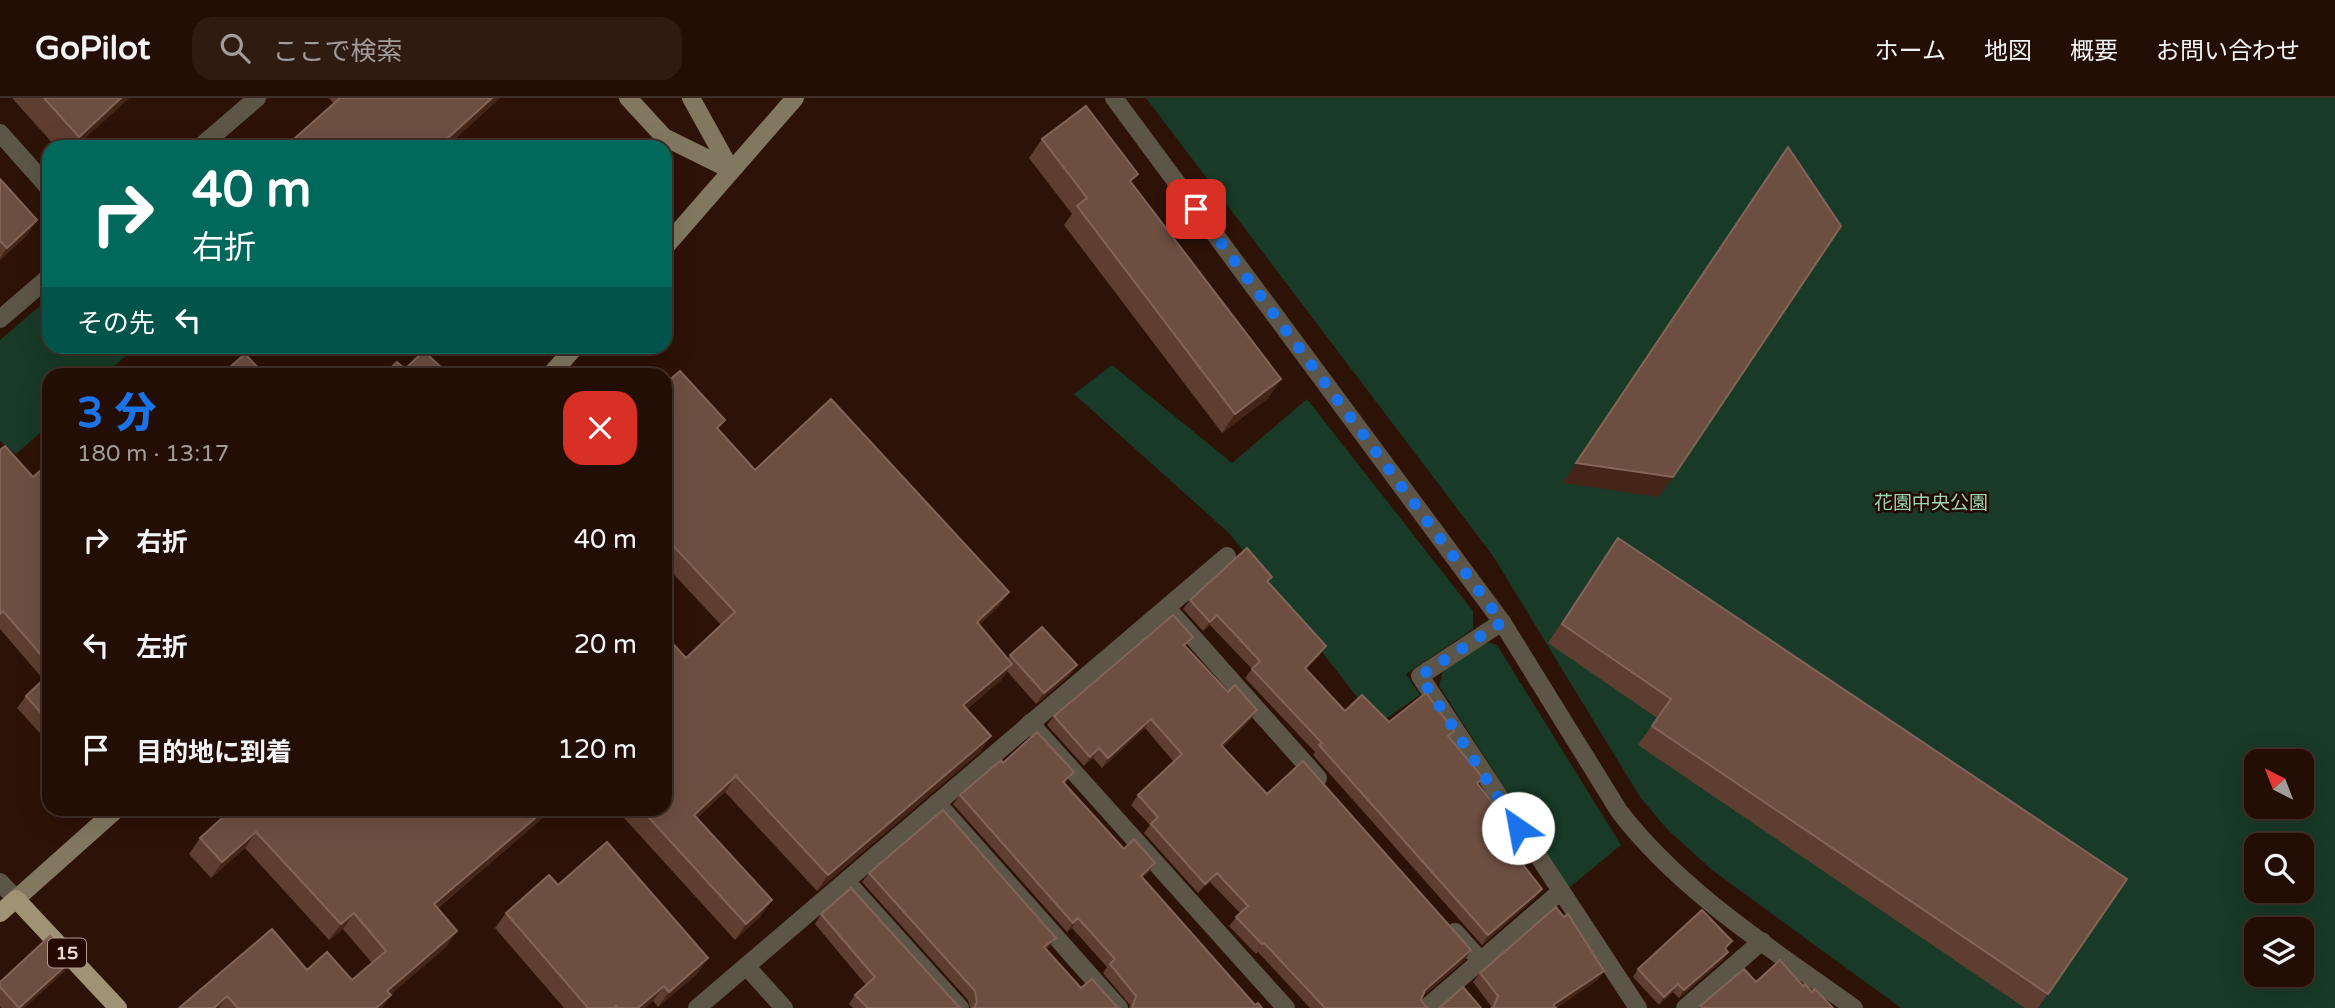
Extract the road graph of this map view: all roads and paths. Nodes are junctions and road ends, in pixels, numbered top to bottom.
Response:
1 (257, 98) edge
2 (628, 98) edge
3 (691, 98) edge
4 (795, 98) edge
5 (1114, 98) edge
6 (0, 133) edge
7 (208, 140) edge
8 (670, 140) edge
9 (672, 141) edge
10 (731, 170) junction
11 (42, 180) edge
12 (672, 239) edge
13 (42, 282) edge
14 (0, 319) edge
15 (569, 354) edge
16 (556, 368) edge
17 (1227, 556) dead end
18 (1167, 608) junction
19 (1502, 622) junction
20 (1030, 723) junction
21 (1333, 795) edge
22 (937, 803) junction
23 (109, 816) edge
24 (846, 881) junction
25 (0, 882) edge
26 (1560, 892) junction
27 (16, 899) junction
28 (0, 913) edge
29 (1444, 920) edge
30 (1762, 941) junction
31 (1481, 961) junction
32 (747, 967) junction
33 (1458, 981) junction
34 (1472, 999) edge
35 (118, 1008) edge
36 (696, 1008) edge
37 (784, 1008) edge
38 (960, 1008) edge
39 (1119, 1008) edge
40 (1286, 1008) edge
41 (1426, 1008) edge
42 (1638, 1008) edge
43 (1685, 1008) edge
44 (1854, 1008) edge

1 - 7 street
2 - 8 main road
3 - 10 main road
4 - 10 main road
5 - 19 street
6 - 11 street
9 - 10 main road
10 - 12 main road
13 - 14 street
15 - 16 main road
17 - 18 street
18 - 20 street
18 - 21 street
19 - 26 street
19 - 30 street
20 - 22 street
20 - 40 street
22 - 24 street
22 - 39 street
23 - 27 main road
24 - 32 street
24 - 38 street
25 - 27 street
26 - 31 street
26 - 42 street
27 - 28 main road
27 - 35 main road, 15
29 - 31 street
30 - 43 street
30 - 44 street
31 - 33 street
32 - 36 street
32 - 37 street
33 - 34 street
33 - 41 street

